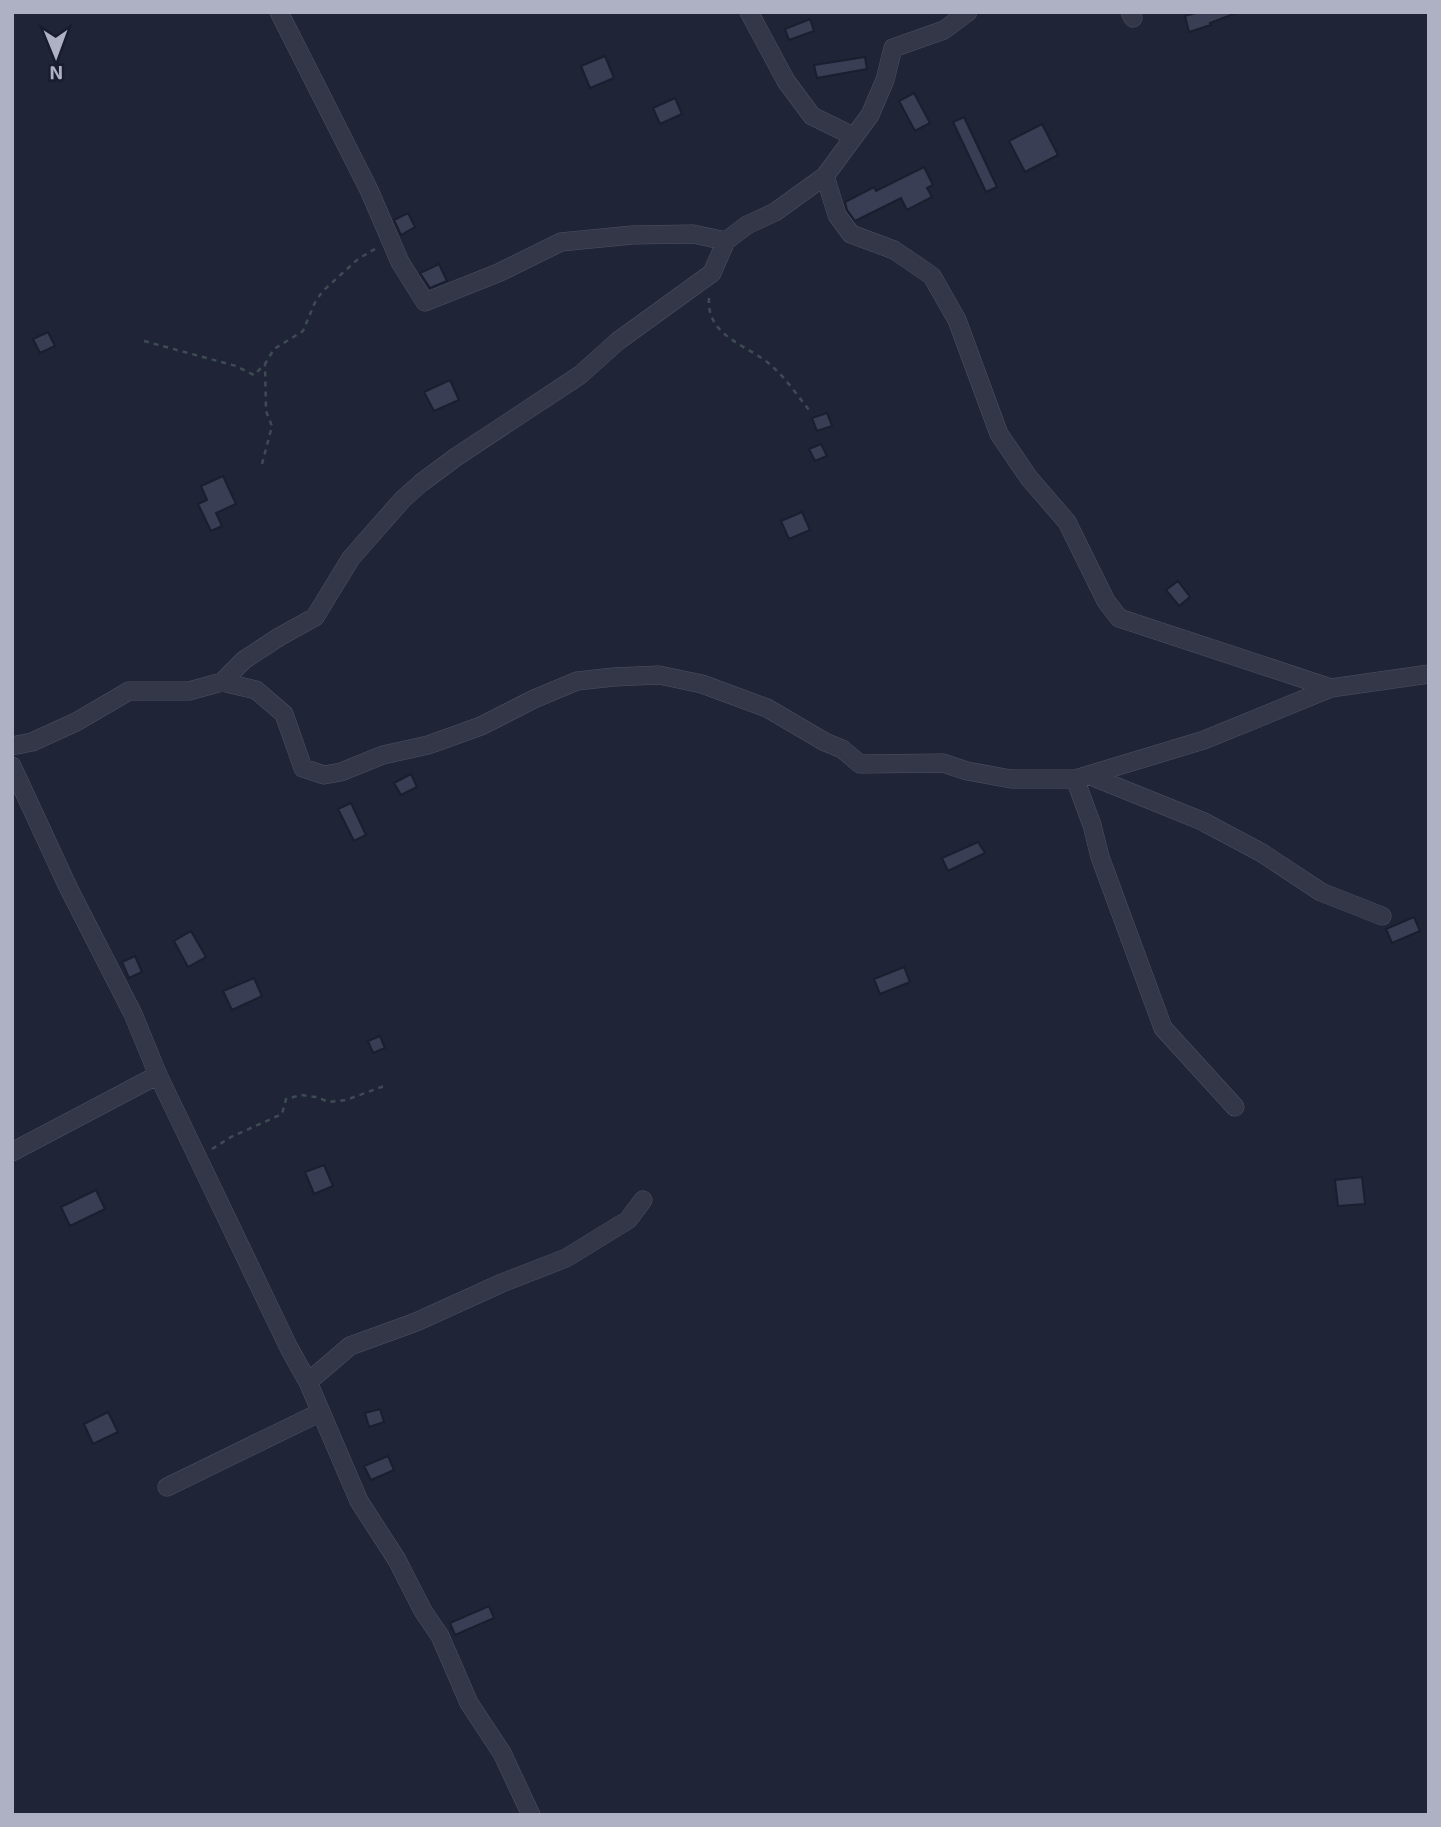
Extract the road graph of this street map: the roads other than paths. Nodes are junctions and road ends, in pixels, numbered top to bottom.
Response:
1 (279, 12) edge
2 (749, 12) edge
3 (968, 12) edge
4 (853, 136) junction
5 (825, 176) junction
6 (726, 241) junction
7 (1429, 674) edge
8 (222, 682) junction
9 (1331, 688) junction
10 (12, 746) edge
11 (12, 766) edge
12 (1081, 777) junction
13 (1382, 916) dead end
14 (158, 1075) junction
15 (1235, 1107) dead end
16 (12, 1152) edge
17 (643, 1200) dead end
18 (308, 1382) junction
19 (321, 1412) junction
20 (167, 1487) dead end
21 (531, 1815) edge

1 - 6 street
2 - 4 street
3 - 4 street
4 - 5 street
5 - 6 street
5 - 9 street
6 - 8 street
7 - 9 street
8 - 10 street
8 - 12 street
9 - 12 street
11 - 14 street
12 - 13 street
12 - 15 street
14 - 16 street
14 - 18 street
17 - 18 street
18 - 19 street
19 - 20 street
19 - 21 street

